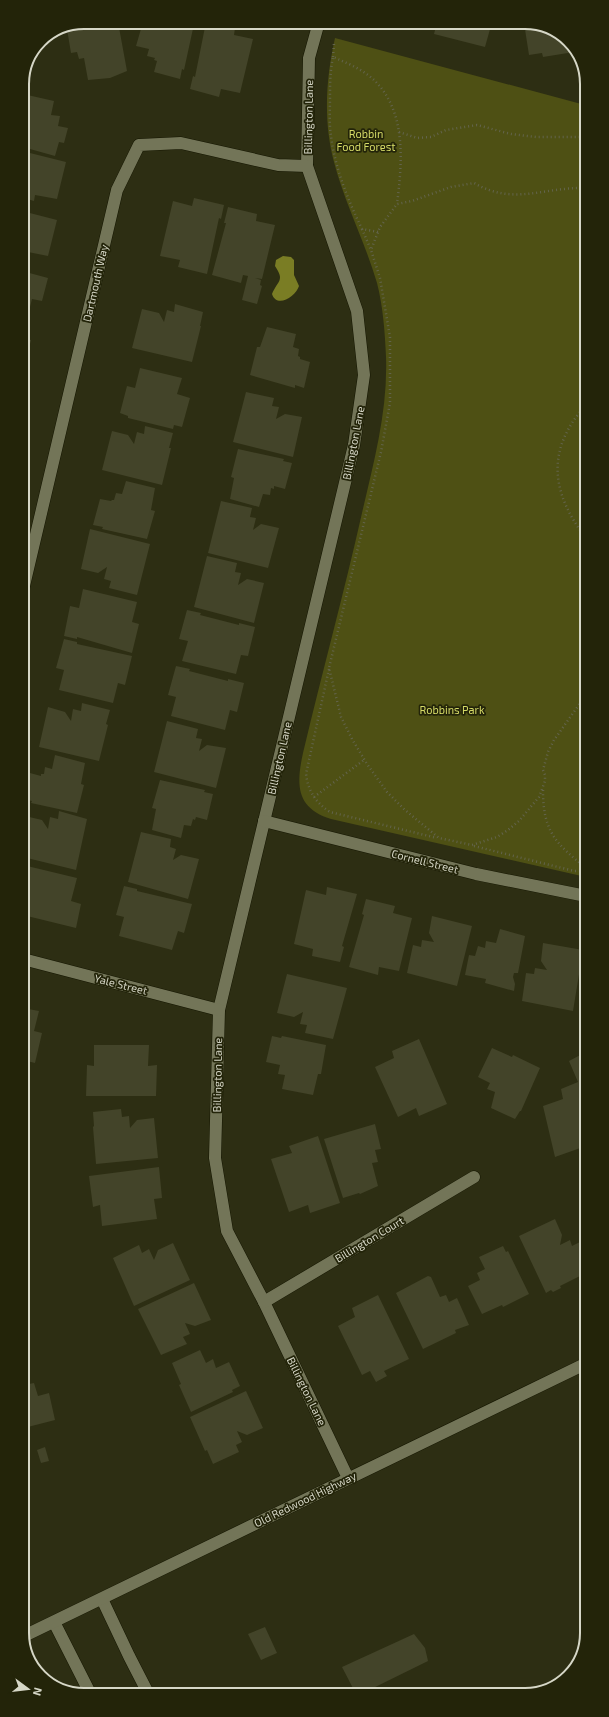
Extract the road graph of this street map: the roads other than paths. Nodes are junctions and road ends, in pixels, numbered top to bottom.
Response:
1 (317, 29) edge
2 (307, 166) junction
3 (29, 564) edge
4 (264, 821) junction
5 (580, 895) edge
6 (29, 961) edge
7 (219, 1010) junction
8 (474, 1176) dead end
9 (264, 1302) junction
10 (580, 1366) edge
11 (348, 1478) junction
12 (102, 1599) junction
13 (54, 1622) junction
14 (29, 1634) edge
15 (87, 1688) edge
16 (146, 1688) edge

1 - 2 street, Billington Lane
2 - 3 street, Dartmouth Way
2 - 4 street, Billington Lane
4 - 5 street, Cornell Street
4 - 7 street, Billington Lane
6 - 7 street, Yale Street
7 - 9 street, Billington Lane
8 - 9 street, Billington Court
9 - 11 street, Billington Lane
10 - 11 street, Old Redwood Highway
11 - 12 street, Old Redwood Highway
12 - 13 street, Old Redwood Highway
12 - 16 street
13 - 14 street, Old Redwood Highway
13 - 15 street

